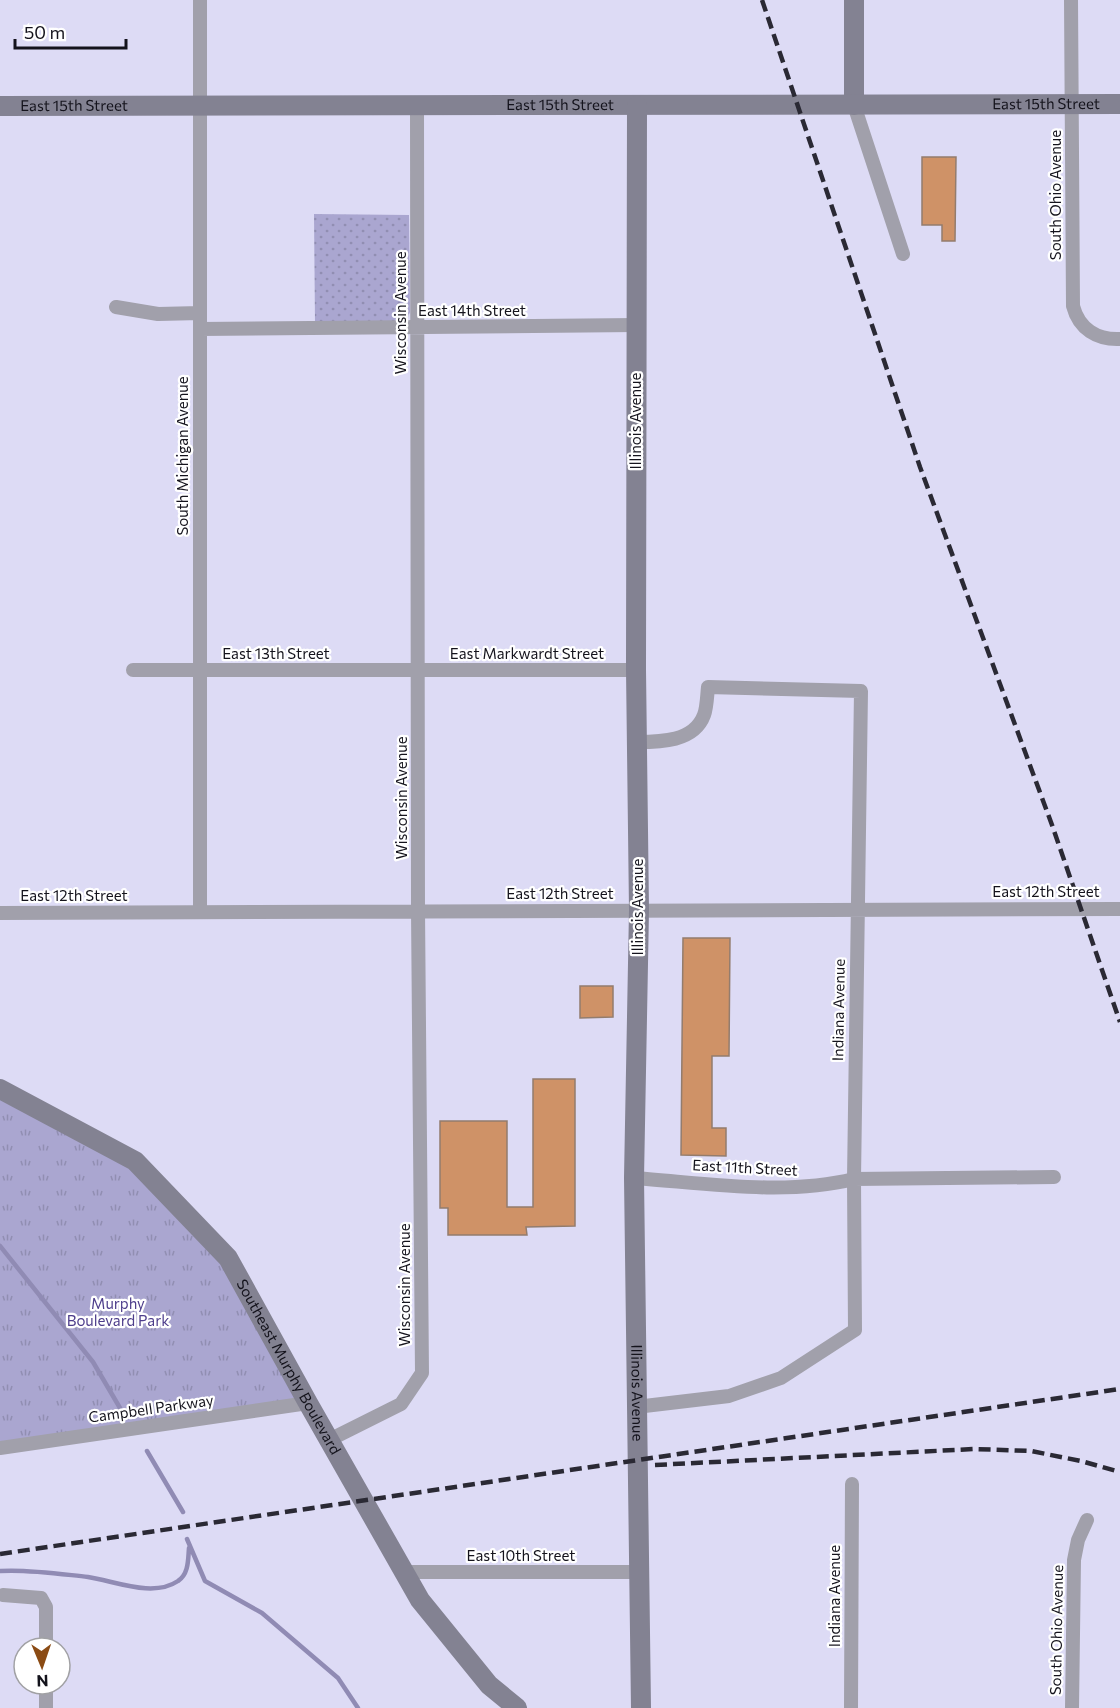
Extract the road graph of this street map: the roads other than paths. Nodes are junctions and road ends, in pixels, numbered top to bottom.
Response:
1 (200, 0) edge
2 (854, 0) edge
3 (1071, 0) edge
4 (1071, 104) junction
5 (1120, 104) edge
6 (854, 105) junction
7 (0, 106) edge
8 (200, 106) junction
9 (417, 106) junction
10 (637, 106) junction
11 (903, 254) dead end
12 (116, 307) dead end
13 (200, 313) junction
14 (636, 325) junction
15 (417, 328) junction
16 (200, 329) junction
17 (1120, 339) edge
18 (133, 670) dead end
19 (200, 670) junction
20 (636, 670) junction
21 (418, 671) junction
22 (637, 742) junction
23 (857, 909) junction
24 (1120, 909) edge
25 (418, 910) junction
26 (639, 910) junction
27 (200, 911) junction
28 (0, 913) edge
29 (0, 1089) edge
30 (1054, 1177) dead end
31 (634, 1178) junction
32 (854, 1179) junction
33 (308, 1403) junction
34 (636, 1407) junction
35 (329, 1440) junction
36 (0, 1448) edge
37 (852, 1484) dead end
38 (1088, 1520) dead end
39 (405, 1572) junction
40 (638, 1572) junction
41 (3, 1595) dead end
42 (46, 1636) edge
43 (517, 1708) edge
44 (641, 1708) edge
45 (851, 1708) edge
46 (1072, 1708) edge

1 - 8 street, South Michigan Avenue
2 - 6 street
3 - 4 street, South Ohio Avenue
4 - 5 street, East 15th Street
4 - 6 street, East 15th Street
4 - 17 street, South Ohio Avenue
6 - 10 street, East 15th Street
6 - 11 street
7 - 8 street, East 15th Street
8 - 9 street, East 15th Street
8 - 13 street, South Michigan Avenue
9 - 10 street, East 15th Street
9 - 15 street, Wisconsin Avenue
10 - 14 street, Illinois Avenue
12 - 13 street
13 - 16 street, South Michigan Avenue
14 - 15 street, East 14th Street
14 - 20 street, Illinois Avenue
15 - 16 street, East 14th Street
15 - 21 street, Wisconsin Avenue
16 - 19 street, South Michigan Avenue
18 - 19 street, East 13th Street
19 - 21 street, East 13th Street
19 - 27 street, South Michigan Avenue
20 - 21 street, East Markwardt Street
20 - 22 street, Illinois Avenue
21 - 25 street, Wisconsin Avenue
22 - 23 street, Indiana Avenue
22 - 26 street, Illinois Avenue
23 - 24 street, East 12th Street
23 - 26 street, East 12th Street
23 - 32 street, Indiana Avenue
25 - 26 street, East 12th Street
25 - 27 street, East 12th Street
25 - 35 street, Wisconsin Avenue
26 - 31 street, Illinois Avenue
27 - 28 street, East 12th Street
29 - 33 street, Southeast Murphy Boulevard
30 - 32 street, East 11th Street
31 - 32 street, East 11th Street
31 - 34 street, Illinois Avenue
32 - 34 street, Indiana Avenue
33 - 35 street, Southeast Murphy Boulevard
33 - 36 street, Campbell Parkway
34 - 40 street, Illinois Avenue
35 - 39 street, Southeast Murphy Boulevard
37 - 45 street, Indiana Avenue
38 - 46 street, South Ohio Avenue
39 - 40 street, East 10th Street
39 - 43 street, Southeast Murphy Boulevard
40 - 44 street, Illinois Avenue
41 - 42 street

